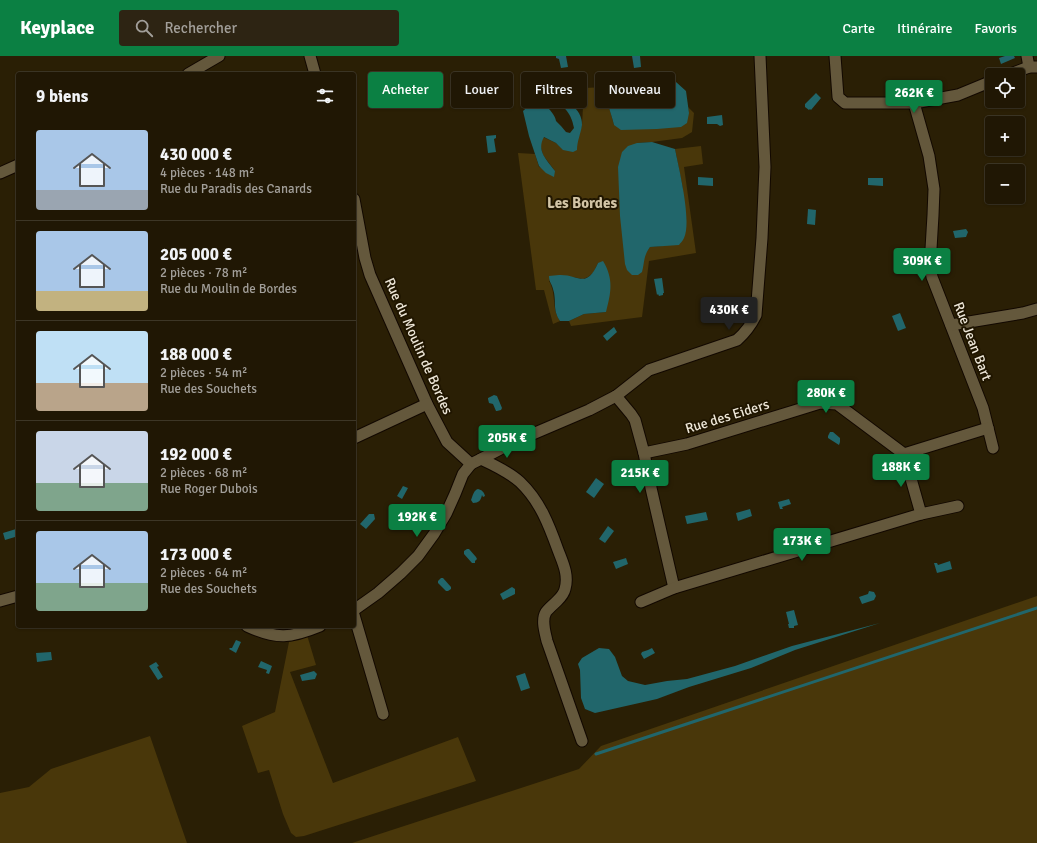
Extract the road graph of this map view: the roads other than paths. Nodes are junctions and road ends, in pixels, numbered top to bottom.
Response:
1 (219, 56) edge
2 (310, 56) edge
3 (760, 56) edge
4 (835, 56) edge
5 (1031, 63) edge
6 (1021, 68) edge
7 (191, 72) edge
8 (314, 72) edge
9 (985, 84) edge
10 (914, 103) junction
11 (16, 166) edge
12 (0, 173) edge
13 (356, 209) edge
14 (1037, 309) edge
15 (950, 325) junction
16 (616, 396) junction
17 (428, 404) junction
18 (988, 428) junction
19 (356, 437) edge
20 (993, 448) dead end
21 (644, 453) junction
22 (904, 454) junction
23 (476, 462) junction
24 (958, 506) dead end
25 (921, 514) junction
26 (674, 588) junction
27 (16, 597) edge
28 (0, 601) edge
29 (641, 602) dead end
30 (356, 609) edge
31 (356, 622) edge
32 (252, 628) edge
33 (315, 628) edge
34 (383, 714) dead end
35 (582, 741) dead end

1 - 7 street
2 - 8 street
3 - 16 street
4 - 10 street
5 - 6 street
9 - 10 street
10 - 15 street, Rue Jean Bart
11 - 12 street
13 - 17 street, Rue du Moulin de Bordes
14 - 15 street
15 - 18 street, Rue Jean Bart
16 - 21 street
16 - 23 street
17 - 19 street
17 - 23 street, Rue du Moulin de Bordes
18 - 20 street, Rue Jean Bart
18 - 22 street
21 - 22 street, Rue des Eiders
21 - 26 street
22 - 25 street
23 - 30 street
23 - 35 street, Rue du Moulin de Bordes
24 - 25 street
25 - 26 street
26 - 29 street
27 - 28 street
31 - 34 street
32 - 33 street

